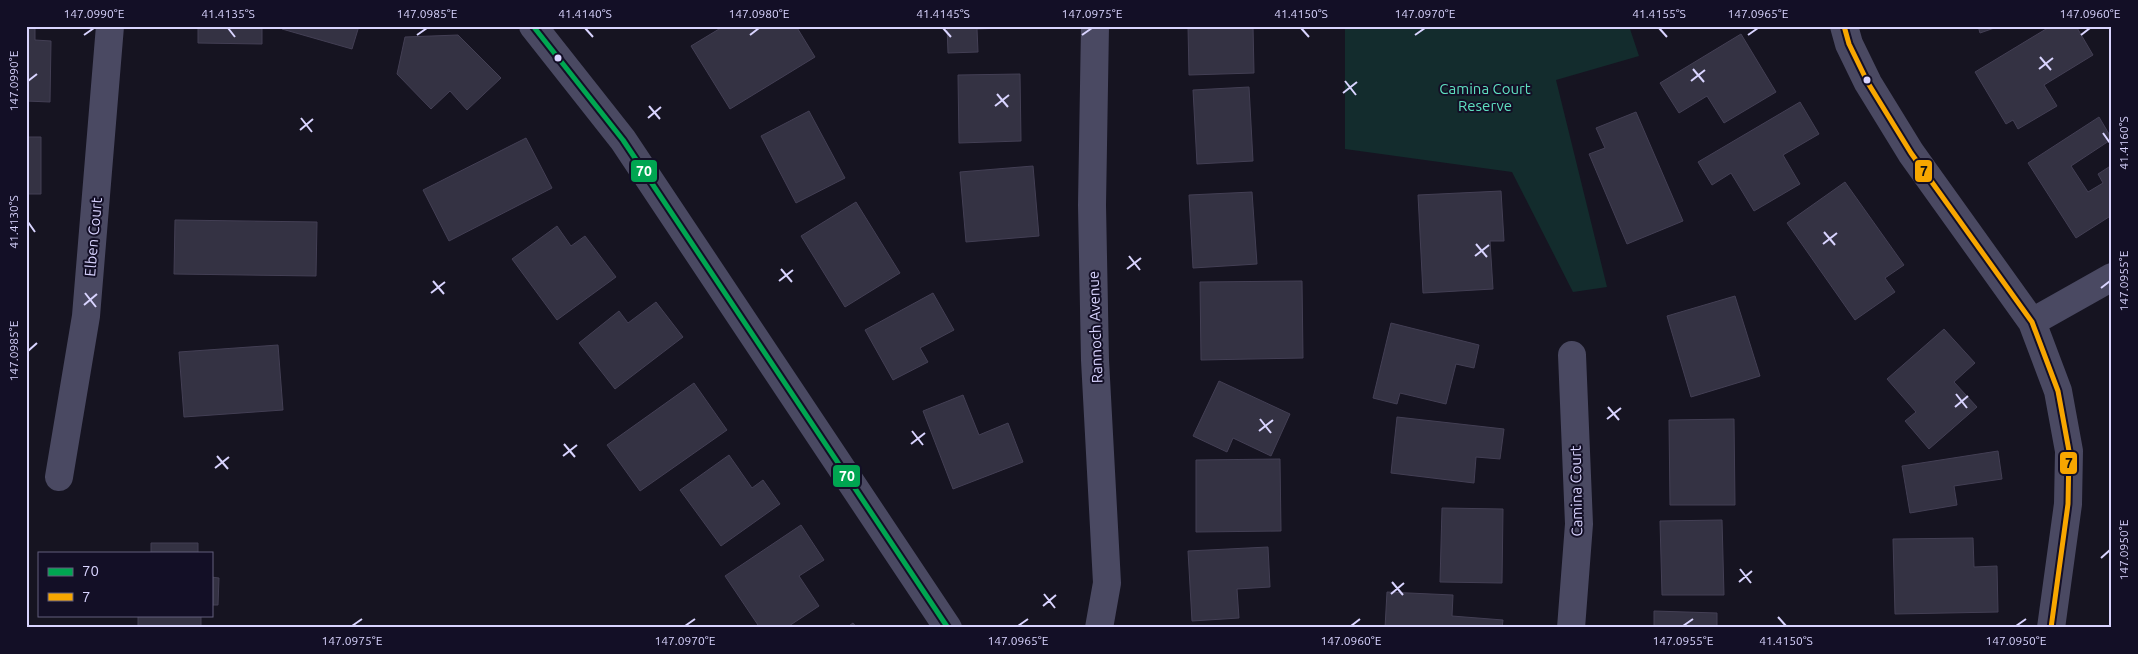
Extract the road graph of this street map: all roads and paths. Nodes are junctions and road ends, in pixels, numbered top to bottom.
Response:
1 (110, 26) edge
2 (534, 26) edge
3 (1096, 26) edge
4 (1844, 26) edge
5 (2112, 277) edge
6 (2032, 322) junction
7 (1572, 355) dead end
8 (59, 477) dead end
9 (948, 628) edge
10 (1099, 628) edge
11 (1571, 628) edge
12 (2051, 628) edge

1 - 8 street, Elben Court
2 - 9 street
3 - 10 street, Rannoch Avenue
4 - 6 street
5 - 6 street
6 - 12 street
7 - 11 street, Camina Court

